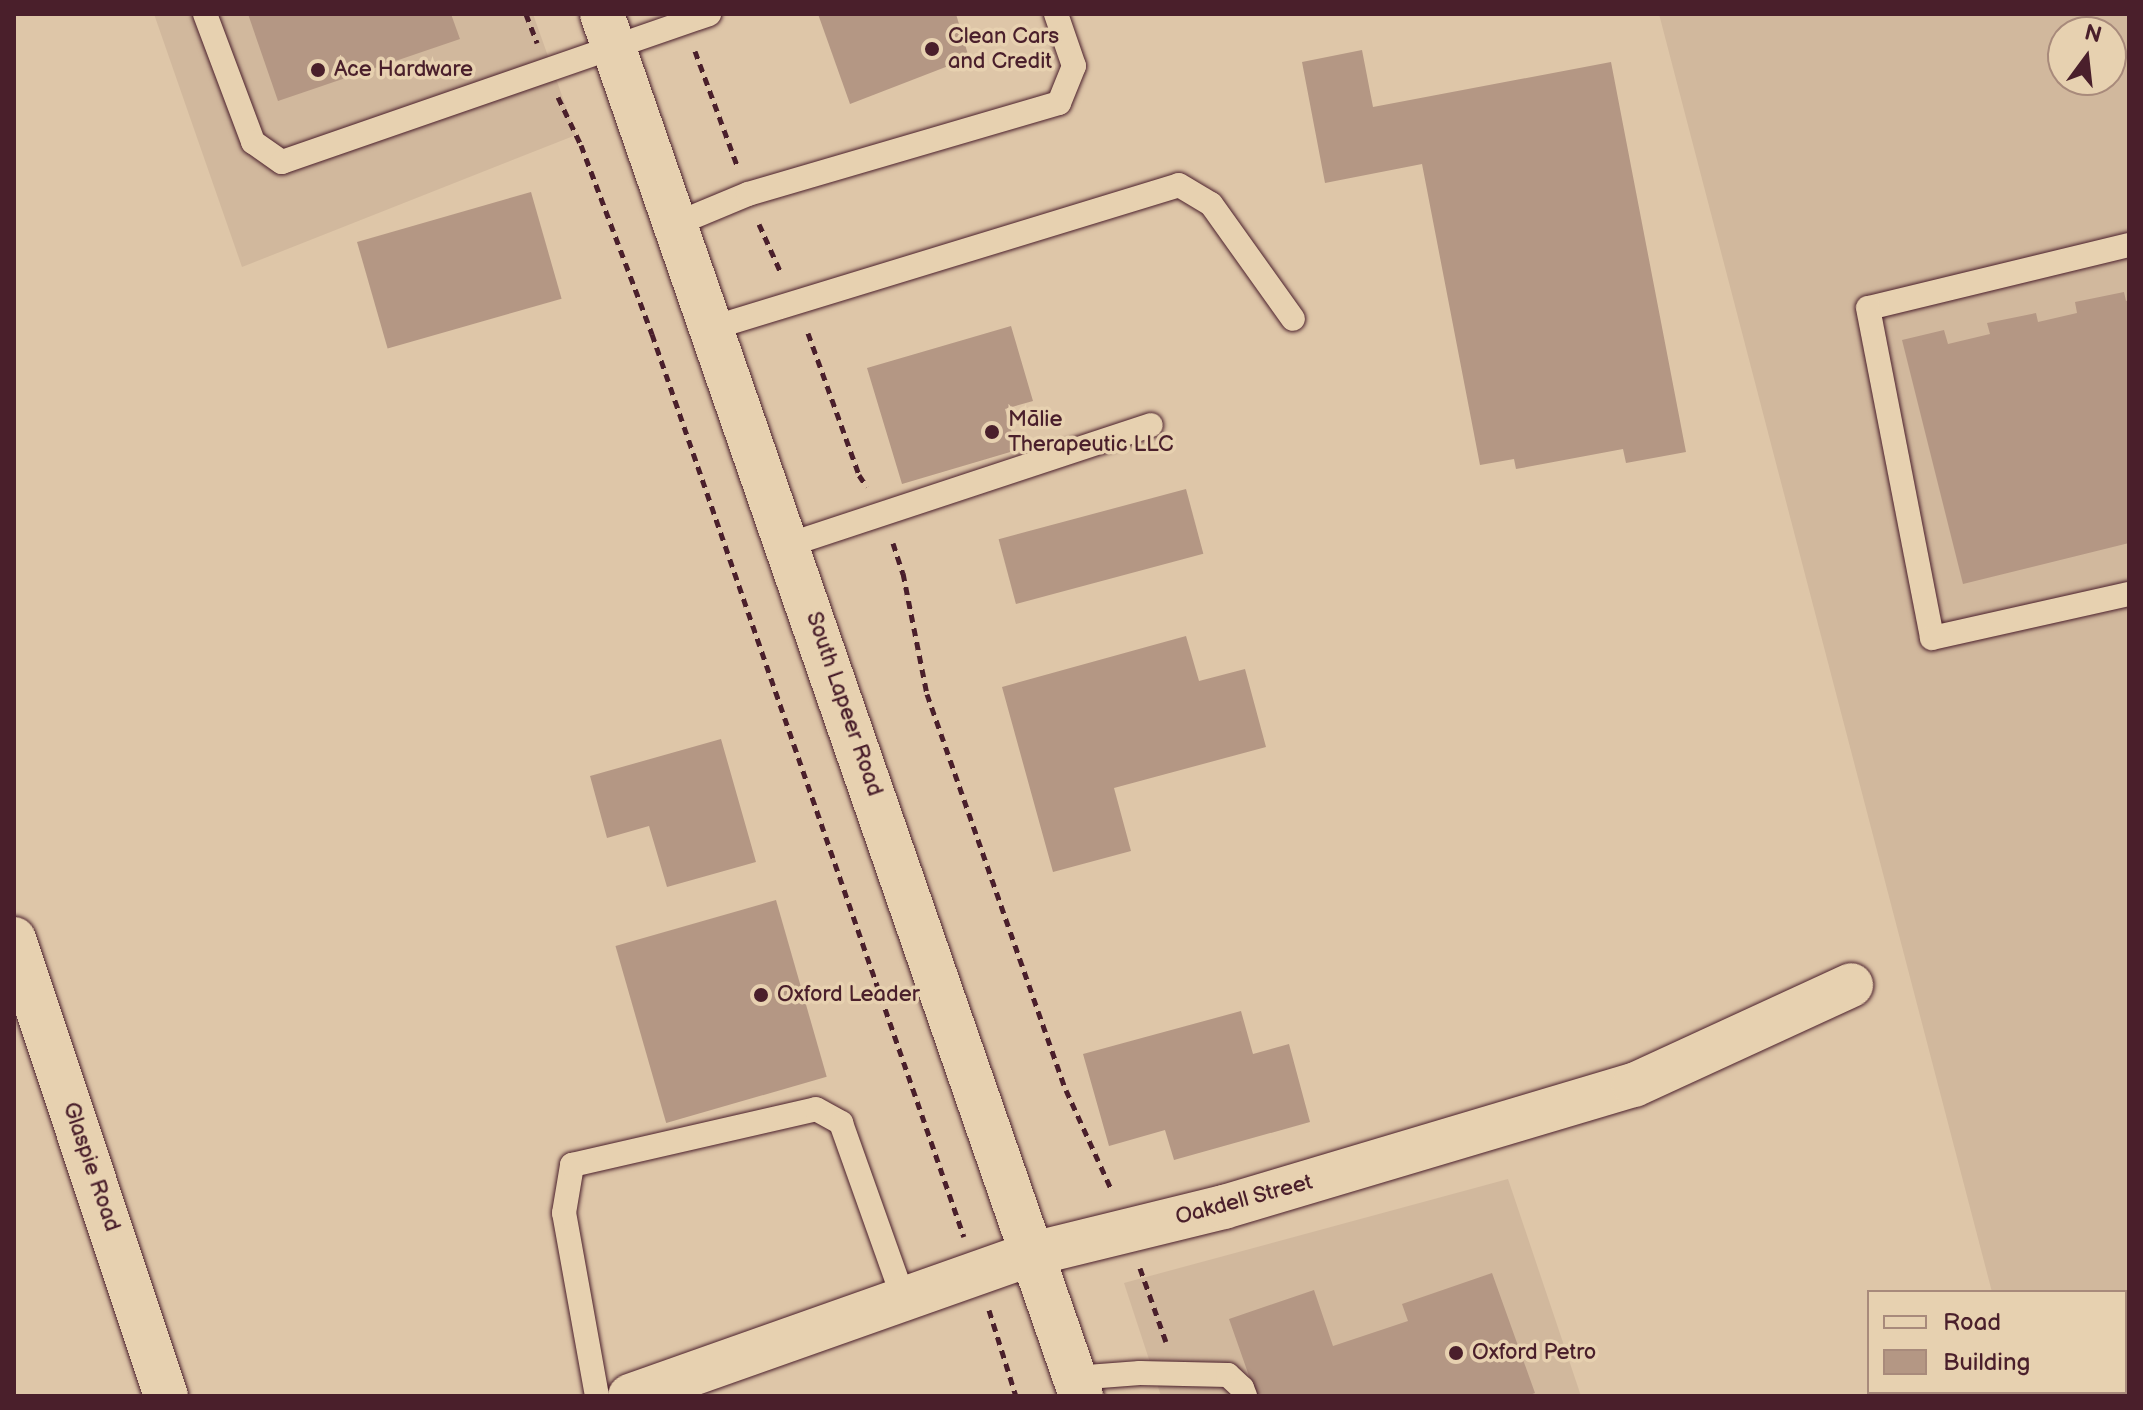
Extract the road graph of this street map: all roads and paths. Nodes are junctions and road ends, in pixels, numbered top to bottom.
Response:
1 (205, 14) edge
2 (526, 14) edge
3 (709, 14) edge
4 (1056, 14) edge
5 (684, 23) junction
6 (608, 32) edge
7 (548, 72) junction
8 (748, 194) junction
9 (676, 224) junction
10 (2129, 245) edge
11 (794, 302) junction
12 (1293, 319) dead end
13 (712, 328) junction
14 (1151, 425) dead end
15 (883, 514) junction
16 (788, 545) junction
17 (2129, 594) edge
18 (14, 939) edge
19 (1851, 985) dead end
20 (1127, 1231) junction
21 (1032, 1254) junction
22 (977, 1274) junction
23 (904, 1300) junction
24 (1176, 1373) junction
25 (1078, 1387) edge
26 (657, 1391) edge
27 (166, 1396) edge
28 (597, 1396) edge
29 (1016, 1396) edge
30 (1245, 1396) edge

1 - 7 lane
2 - 7 path
3 - 5 lane
4 - 8 lane
5 - 6 lane
5 - 8 path
6 - 7 lane
6 - 9 street, South Lapeer Road
7 - 22 path
8 - 9 lane
8 - 11 path
9 - 13 street, South Lapeer Road
10 - 17 lane
11 - 12 lane
11 - 13 lane
11 - 15 path
13 - 16 street, South Lapeer Road
14 - 15 lane
15 - 16 lane
15 - 20 path
16 - 21 street, South Lapeer Road
18 - 27 street, Glaspie Road
19 - 20 street, Oakdell Street
20 - 21 street, Oakdell Street
20 - 24 path
21 - 22 street, Oakdell Street
21 - 25 street, South Lapeer Road
22 - 23 street, Oakdell Street
22 - 29 path
23 - 26 street, Oakdell Street
23 - 28 lane
24 - 25 lane
24 - 30 lane

